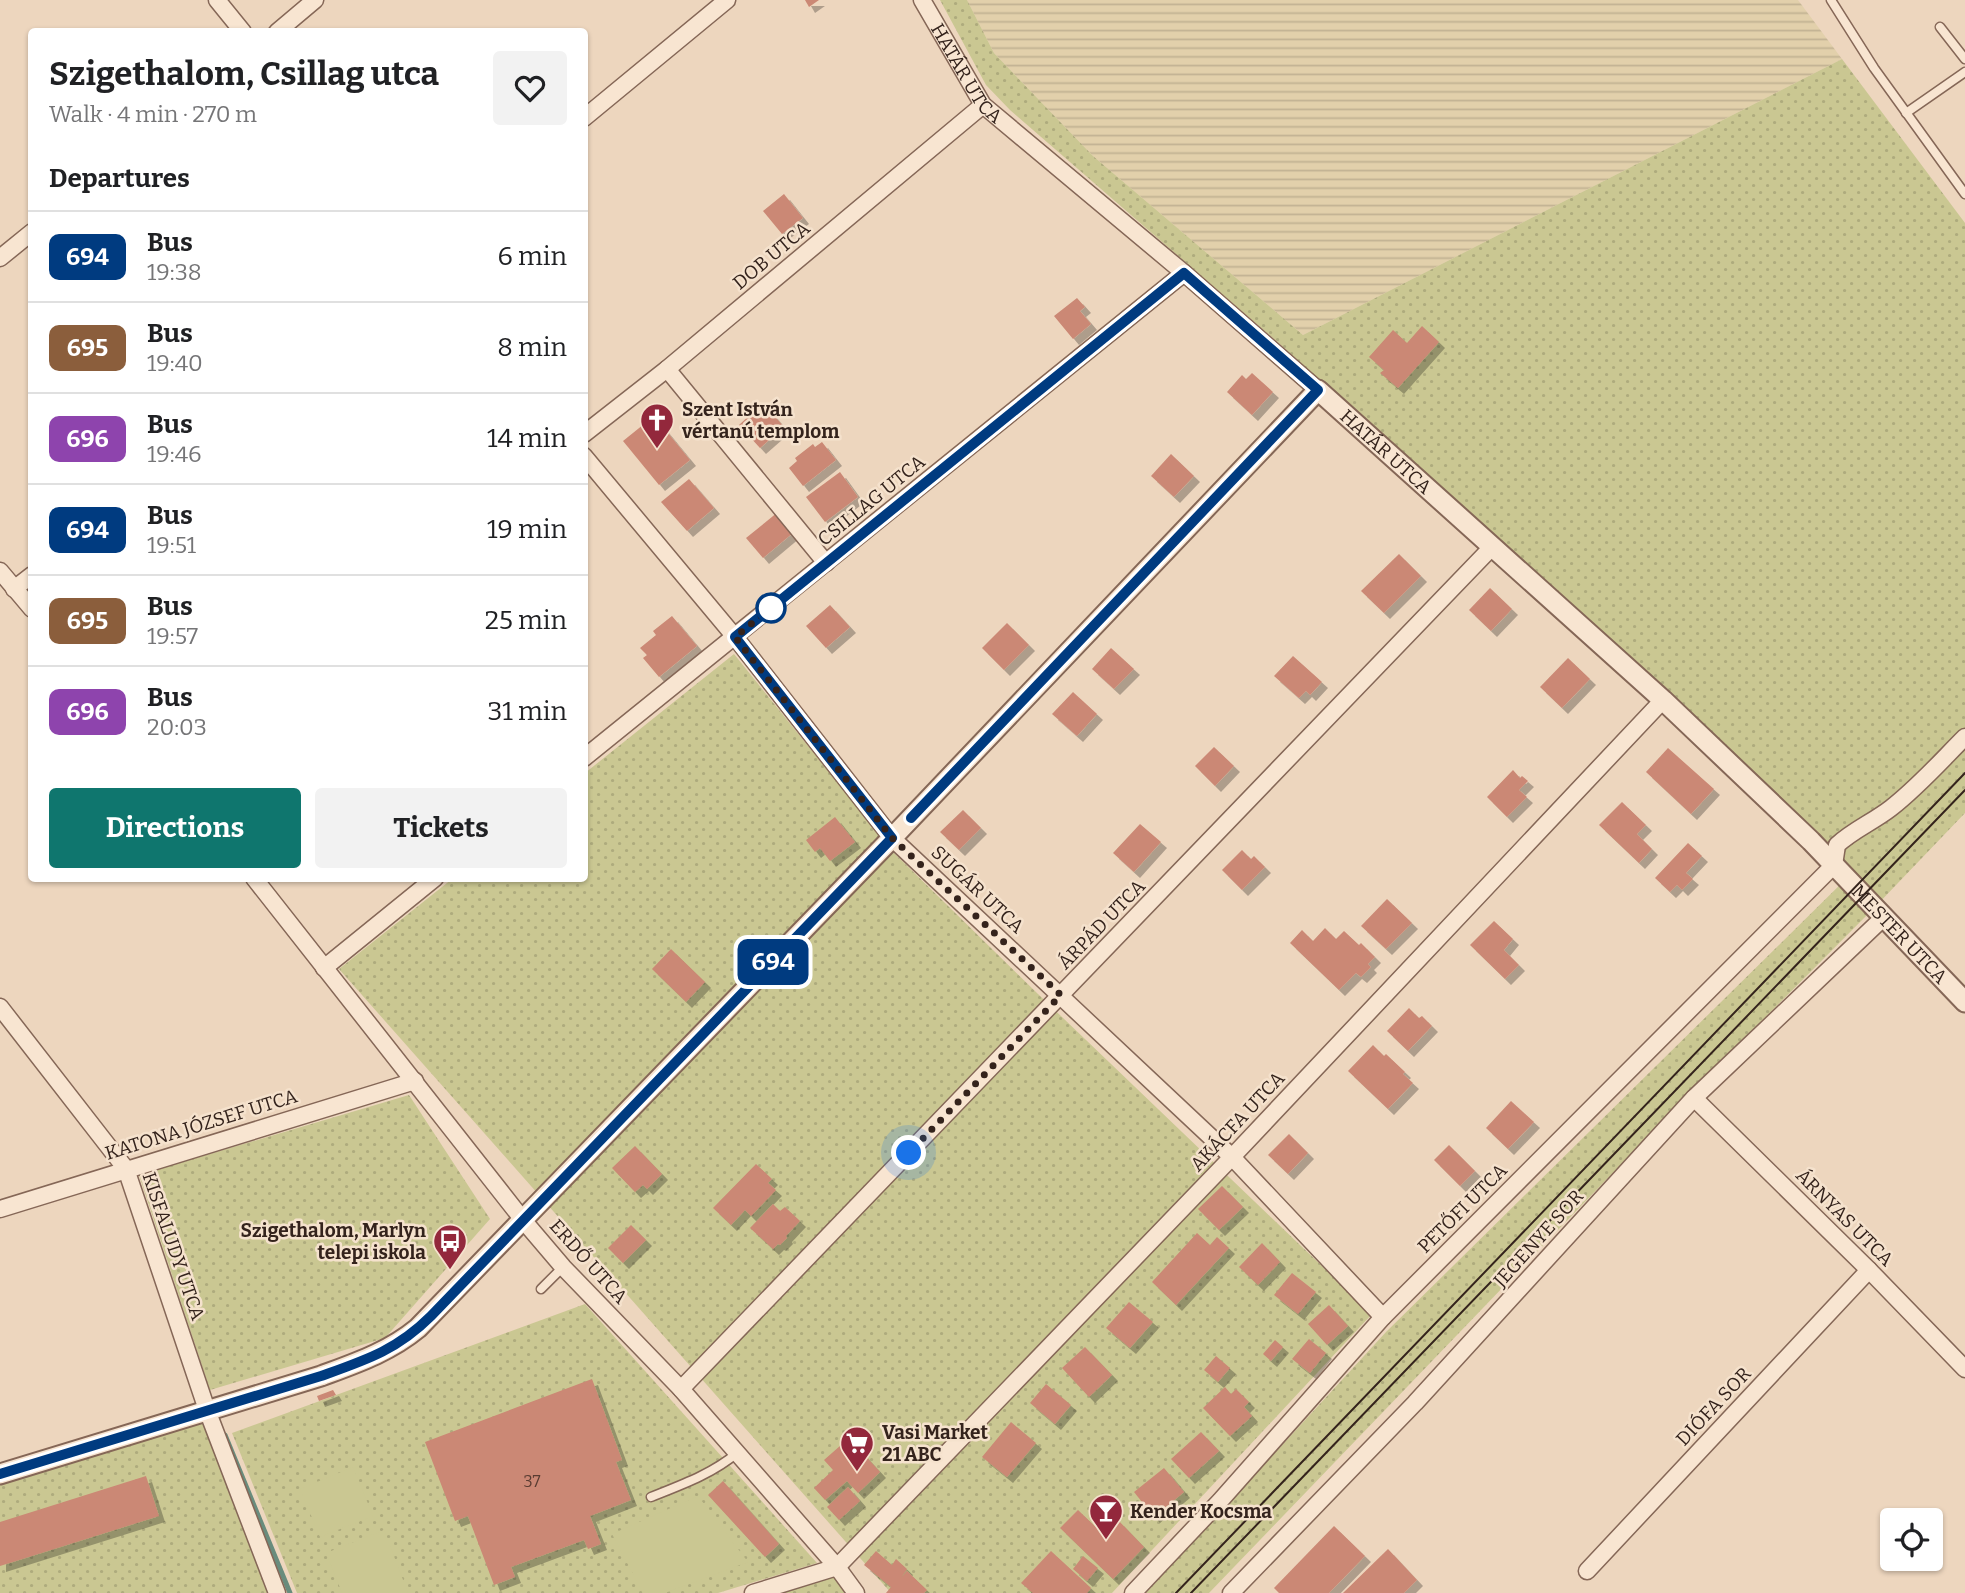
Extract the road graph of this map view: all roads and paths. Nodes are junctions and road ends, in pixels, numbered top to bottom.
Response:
1 (217, 0) edge
2 (316, 0) edge
3 (727, 0) edge
4 (922, 0) edge
5 (1831, 0) edge
6 (1940, 27) dead end
7 (240, 28) edge
8 (282, 28) edge
9 (1965, 59) edge
10 (1965, 72) edge
11 (983, 105) junction
12 (1906, 113) junction
13 (588, 115) edge
14 (1965, 194) edge
15 (28, 235) edge
16 (0, 258) edge
17 (1184, 273) junction
18 (667, 369) junction
19 (1318, 390) junction
20 (588, 431) edge
21 (588, 461) edge
22 (1493, 546) junction
23 (826, 563) junction
24 (0, 571) edge
25 (28, 578) edge
26 (15, 589) junction
27 (28, 604) edge
28 (735, 637) junction
29 (1663, 700) junction
30 (1965, 737) edge
31 (588, 755) edge
32 (892, 838) junction
33 (1834, 864) junction
34 (257, 882) edge
35 (430, 882) edge
36 (1882, 918) junction
37 (324, 968) junction
38 (1061, 995) junction
39 (1965, 1002) edge
40 (0, 1007) edge
41 (415, 1081) junction
42 (1693, 1098) junction
43 (1231, 1157) junction
44 (126, 1169) junction
45 (0, 1209) edge
46 (523, 1220) junction
47 (563, 1267) junction
48 (1869, 1270) junction
49 (541, 1289) dead end
50 (1383, 1317) junction
51 (1965, 1369) edge
52 (681, 1390) junction
53 (207, 1410) junction
54 (737, 1453) junction
55 (0, 1474) edge
56 (651, 1497) dead end
57 (838, 1567) junction
58 (1587, 1571) dead end
59 (277, 1593) edge
60 (753, 1593) edge
61 (856, 1593) edge
62 (1133, 1593) edge
63 (1231, 1593) edge

1 - 7 street
2 - 8 street
3 - 13 street
4 - 11 street, HATÁR UTCA
5 - 12 lane
6 - 9 lane
10 - 12 lane
11 - 17 street, HATÁR UTCA
11 - 18 street, DOB UTCA
12 - 14 lane
15 - 16 street
17 - 19 street, HATÁR UTCA
17 - 23 street, CSILLAG UTCA
18 - 20 street, DOB UTCA
18 - 23 street
19 - 22 street, HATÁR UTCA
19 - 32 street
21 - 28 street, SUGÁR UTCA
22 - 29 street, HATÁR UTCA
22 - 38 street, ÁRPÁD UTCA
23 - 28 street, CSILLAG UTCA
24 - 26 street
25 - 26 street
26 - 27 street
28 - 31 street, CSILLAG UTCA
28 - 32 street, SUGÁR UTCA
29 - 33 street, HATÁR UTCA
29 - 43 street, AKÁCFA UTCA
30 - 33 street, PETŐFI UTCA
32 - 38 street, SUGÁR UTCA
32 - 46 street
33 - 36 street, MESTER UTCA
33 - 50 street, PETŐFI UTCA
34 - 37 street, ERDŐ UTCA
35 - 37 street
36 - 39 street, MESTER UTCA
36 - 42 street, JEGENYE SOR
37 - 41 street, ERDŐ UTCA
38 - 43 street, SUGÁR UTCA
38 - 52 street, ÁRPÁD UTCA
40 - 44 street, KISFALUDY UTCA
41 - 44 street, KATONA JÓZSEF UTCA
41 - 46 street, ERDŐ UTCA
42 - 48 street, ÁRNYAS UTCA
42 - 63 street, JEGENYE SOR
43 - 50 street, SUGÁR UTCA
43 - 57 street, AKÁCFA UTCA
44 - 45 street, KATONA JÓZSEF UTCA
44 - 53 street, KISFALUDY UTCA
46 - 47 street, ERDŐ UTCA
46 - 53 street
47 - 49 lane
47 - 52 street, ERDŐ UTCA
48 - 51 street, ÁRNYAS UTCA
48 - 58 street, DIÓFA SOR
50 - 62 street, PETŐFI UTCA
52 - 54 street, ERDŐ UTCA
53 - 55 street
53 - 59 street, KISFALUDY UTCA
54 - 56 lane
54 - 57 street, ERDŐ UTCA
57 - 60 street
57 - 61 street, ERDŐ UTCA

